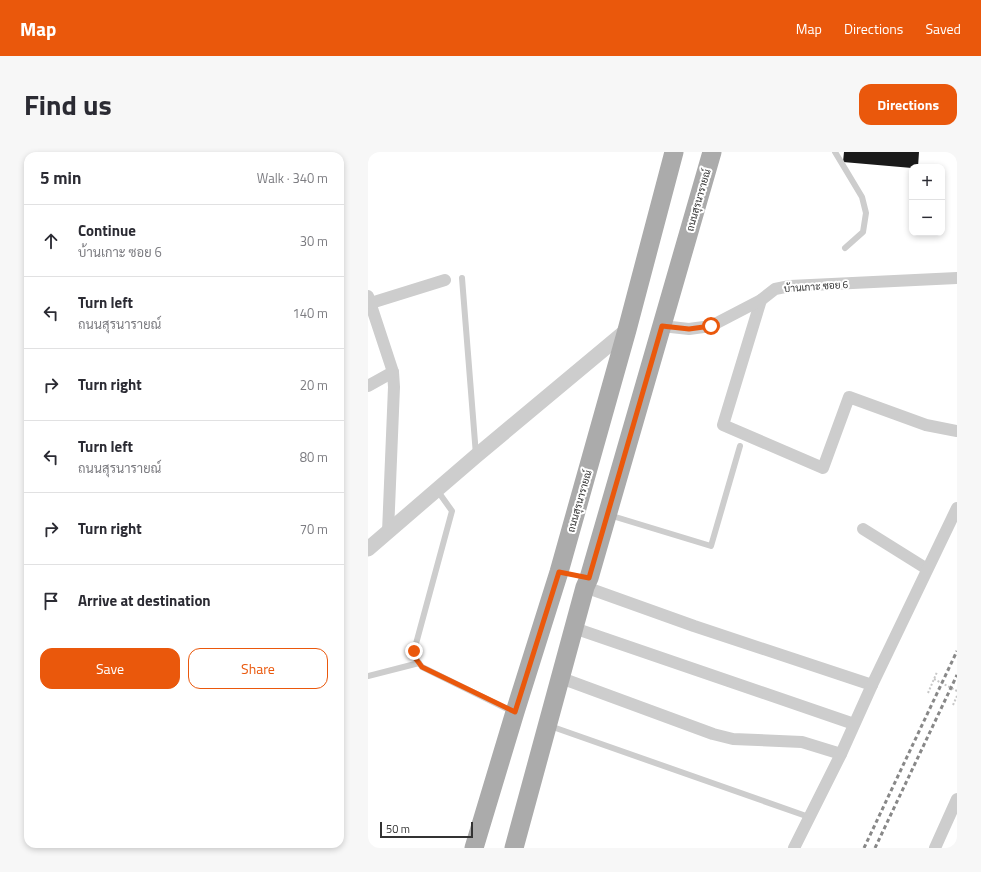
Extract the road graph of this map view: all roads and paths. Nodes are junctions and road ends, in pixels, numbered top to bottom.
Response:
1 (674, 152) edge
2 (712, 152) edge
3 (835, 152) edge
4 (845, 248) dead end
5 (462, 278) dead end
6 (957, 278) edge
7 (445, 280) dead end
8 (369, 300) edge
9 (762, 300) junction
10 (662, 326) junction
11 (627, 330) junction
12 (393, 372) junction
13 (368, 386) edge
14 (957, 431) edge
15 (740, 446) dead end
16 (476, 456) junction
17 (437, 490) junction
18 (957, 508) edge
19 (608, 514) junction
20 (863, 529) dead end
21 (388, 532) junction
22 (369, 546) edge
23 (927, 570) junction
24 (559, 572) junction
25 (587, 582) junction
26 (574, 628) junction
27 (419, 662) junction
28 (937, 672) dead end
29 (368, 676) edge
30 (561, 678) junction
31 (934, 679) junction
32 (872, 685) junction
33 (957, 691) edge
34 (928, 693) dead end
35 (957, 696) edge
36 (953, 705) dead end
37 (515, 712) junction
38 (854, 724) junction
39 (548, 725) junction
40 (841, 754) junction
41 (957, 799) edge
42 (809, 817) junction
43 (474, 848) edge
44 (514, 848) edge
45 (794, 848) edge
46 (935, 848) edge

1 - 11 main road, ถนนสุรนารายณ์
2 - 10 main road, ถนนสุรนารายณ์
3 - 4 lane
5 - 16 lane
6 - 9 street, บ้านเกาะ ซอย 6
7 - 8 street
8 - 12 street
9 - 10 street, บ้านเกาะ ซอย 6
9 - 14 street
10 - 19 main road, ถนนสุรนารายณ์
11 - 16 street
11 - 24 main road, ถนนสุรนารายณ์
12 - 13 street
12 - 21 street
15 - 19 lane
16 - 17 street
17 - 21 street
17 - 27 lane
18 - 23 street
19 - 25 main road, ถนนสุรนารายณ์
20 - 23 street
21 - 22 street
23 - 32 street
24 - 25 main road
24 - 37 main road, ถนนสุรนารายณ์
25 - 26 main road, ถนนสุรนารายณ์
25 - 32 street
26 - 30 main road, ถนนสุรนารายณ์
26 - 38 street
27 - 29 lane
27 - 37 lane
28 - 31 path
30 - 39 main road, ถนนสุรนารายณ์
30 - 40 street
31 - 33 path
31 - 34 path
32 - 38 street
35 - 36 path
37 - 43 main road, ถนนสุรนารายณ์
38 - 40 street
39 - 42 lane
39 - 44 main road, ถนนสุรนารายณ์
40 - 42 street
41 - 46 street
42 - 45 street

